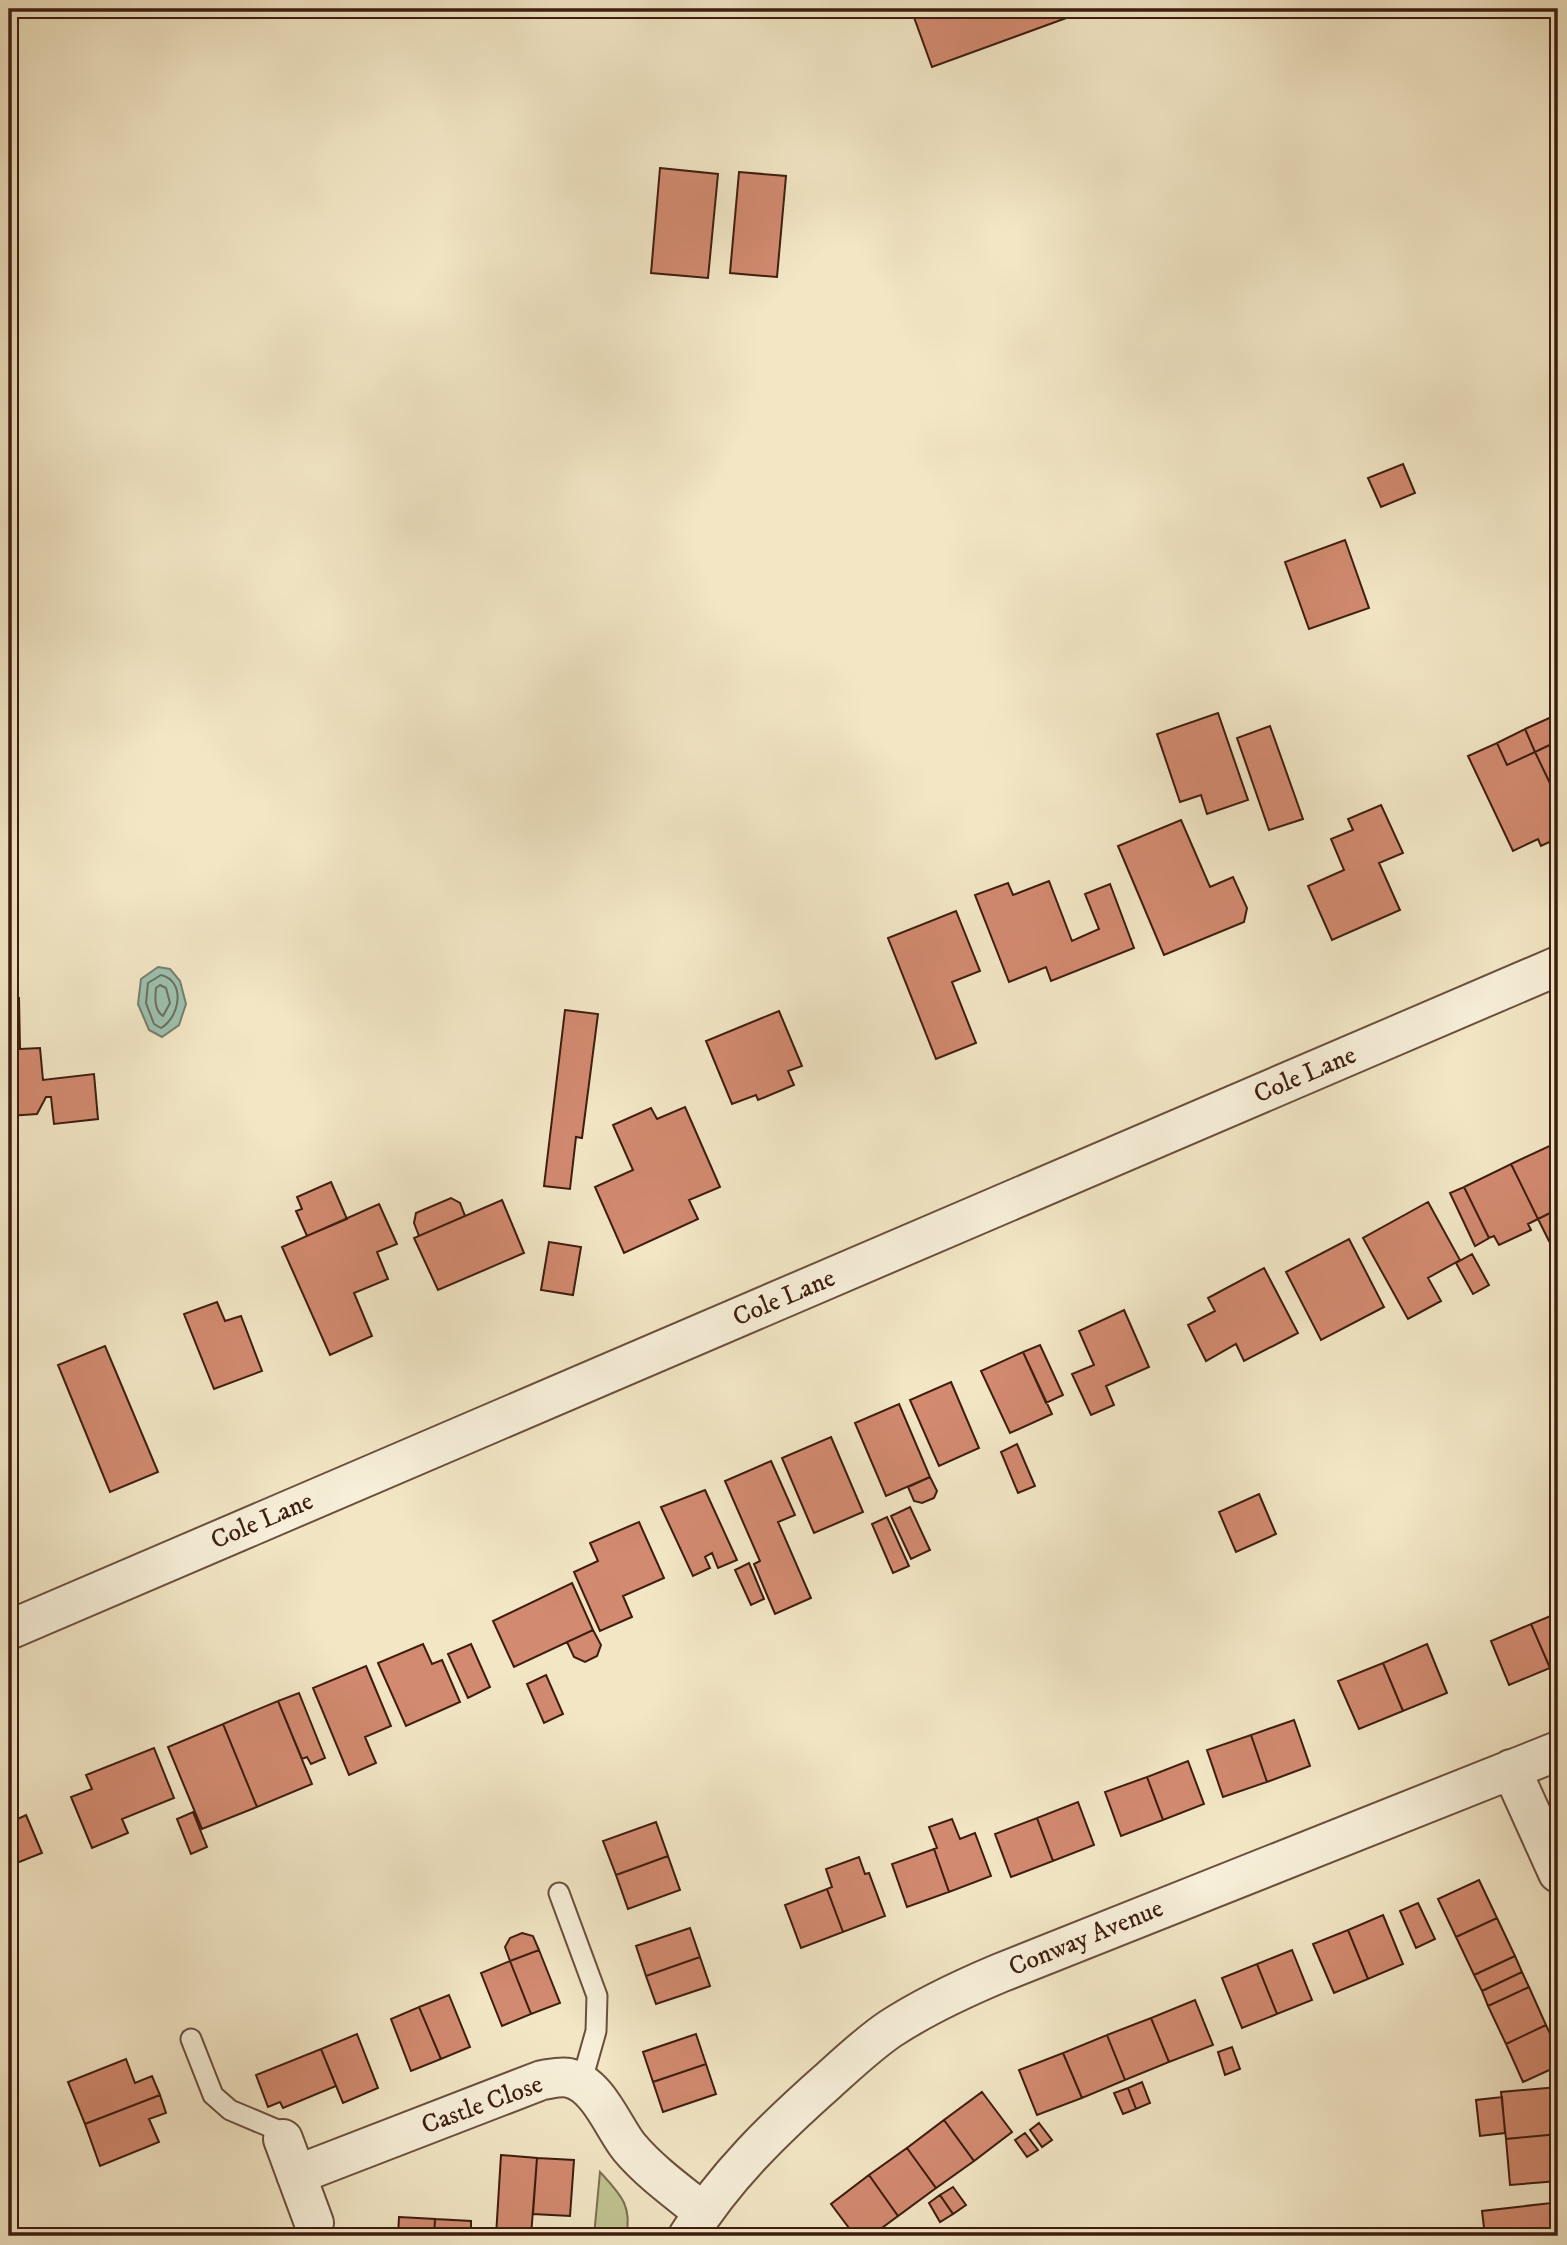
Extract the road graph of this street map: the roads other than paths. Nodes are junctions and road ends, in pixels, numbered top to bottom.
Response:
1 (1558, 966) edge
2 (9, 1630) edge
3 (1558, 1751) edge
4 (1511, 1769) junction
5 (1558, 1873) edge
6 (559, 1893) dead end
7 (191, 2039) dead end
8 (581, 2084) junction
9 (283, 2139) joint
10 (296, 2175) junction
11 (314, 2223) dead end
12 (696, 2224) edge

1 - 2 street, Cole Lane
3 - 4 street, Conway Avenue
4 - 5 street
4 - 12 street, Conway Avenue
6 - 8 lane
7 - 9 lane
8 - 10 street, Castle Close
8 - 12 street, Castle Close
9 - 10 street
10 - 11 street

